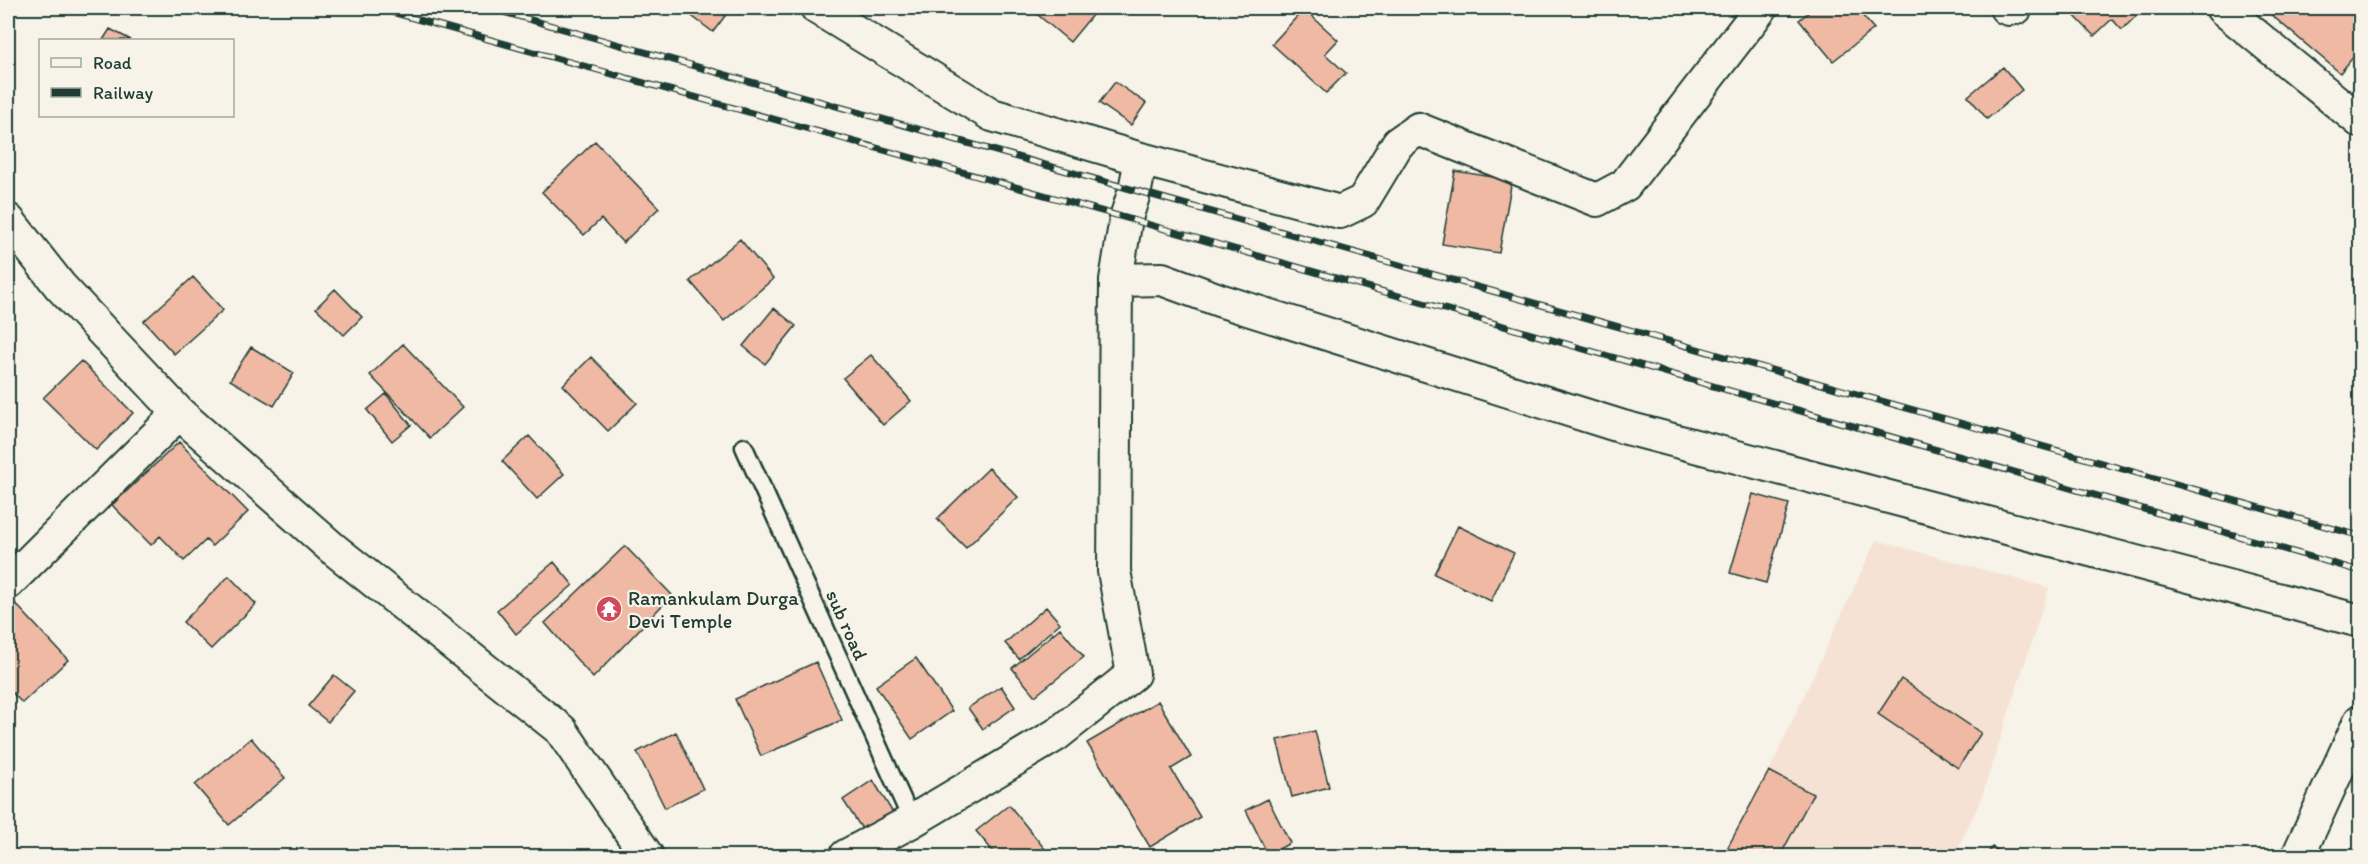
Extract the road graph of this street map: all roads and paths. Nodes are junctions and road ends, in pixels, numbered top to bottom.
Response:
1 (817, 8) edge
2 (1761, 8) edge
3 (2006, 8) edge
4 (2016, 8) edge
5 (2222, 8) edge
6 (2361, 122) edge
7 (1141, 159) junction
8 (8, 220) edge
9 (1116, 280) junction
10 (179, 413) junction
11 (744, 447) dead end
12 (8, 584) edge
13 (2361, 621) edge
14 (2361, 721) edge
15 (912, 821) junction
16 (646, 856) edge
17 (846, 856) edge
18 (2298, 856) edge

1 - 7 street
2 - 7 street
3 - 4 street
5 - 6 street
7 - 9 street
8 - 10 street
9 - 13 street
9 - 15 street
10 - 12 street
10 - 16 street
11 - 15 lane, sub road
14 - 18 street
15 - 17 street

